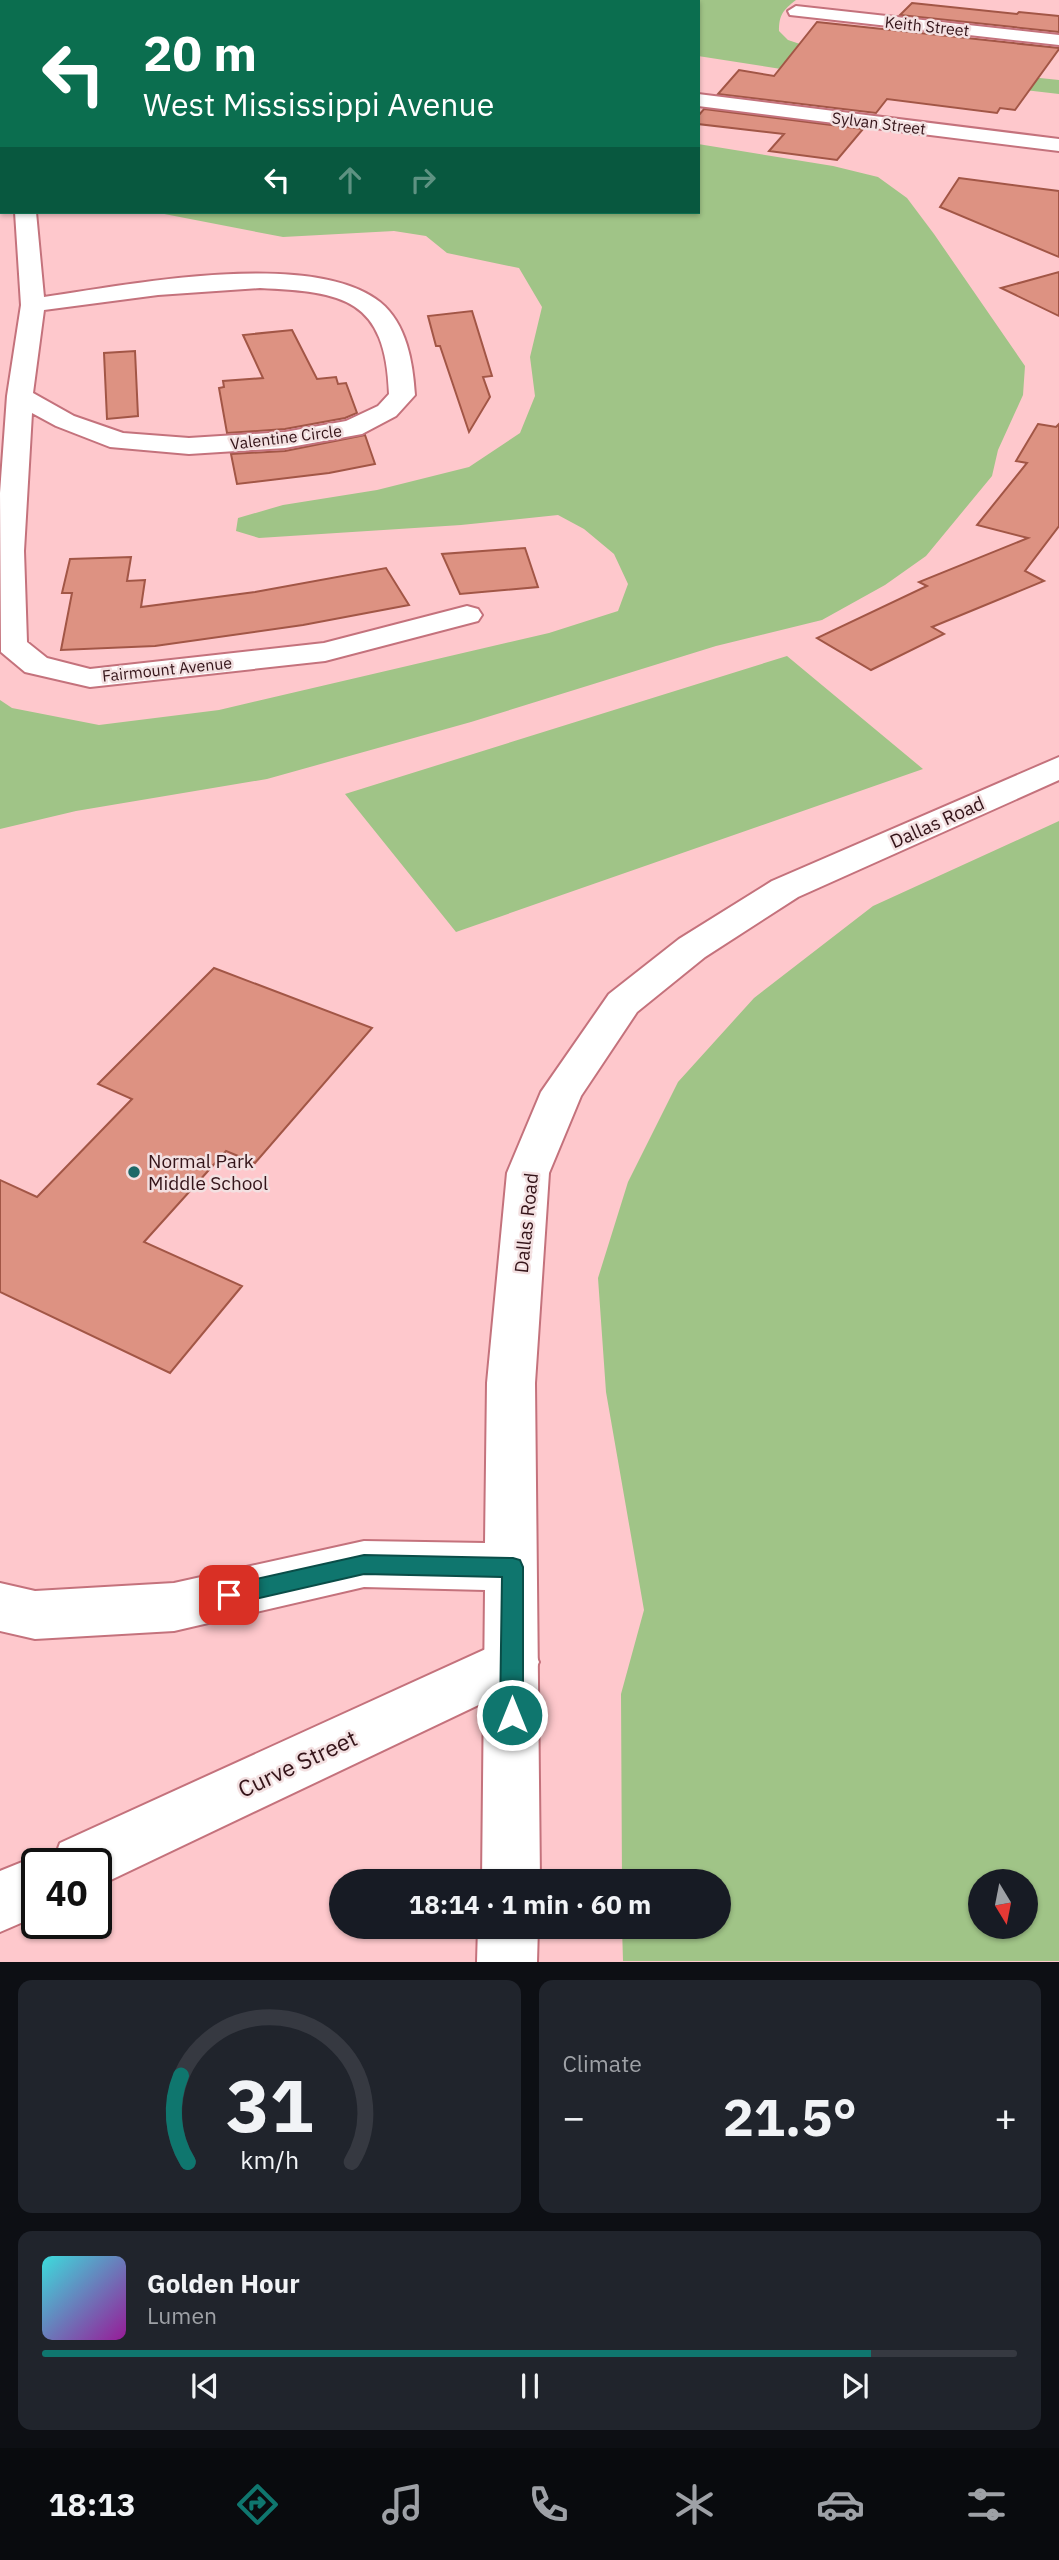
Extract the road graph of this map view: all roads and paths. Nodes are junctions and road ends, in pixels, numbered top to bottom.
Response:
1 (796, 11) dead end
2 (1059, 40) edge
3 (700, 100) edge
4 (1059, 145) edge
5 (25, 214) edge
6 (33, 305) junction
7 (20, 396) junction
8 (467, 615) dead end
9 (1059, 767) edge
10 (513, 1567) junction
11 (0, 1607) edge
12 (512, 1661) junction
13 (112, 1849) edge
14 (510, 1869) edge
15 (21, 1892) edge
16 (0, 1902) edge
17 (508, 1939) edge
18 (507, 1962) edge

1 - 2 street, Keith Street
3 - 4 street, Sylvan Street
5 - 6 street, Fairmount Avenue
6 - 7 street, Fairmount Avenue
6 - 7 street, Valentine Circle
7 - 8 street, Fairmount Avenue
9 - 10 street, Dallas Road
10 - 11 street
10 - 12 street, Dallas Road
12 - 13 street, Curve Street
12 - 14 street, Dallas Road
15 - 16 street
17 - 18 street

